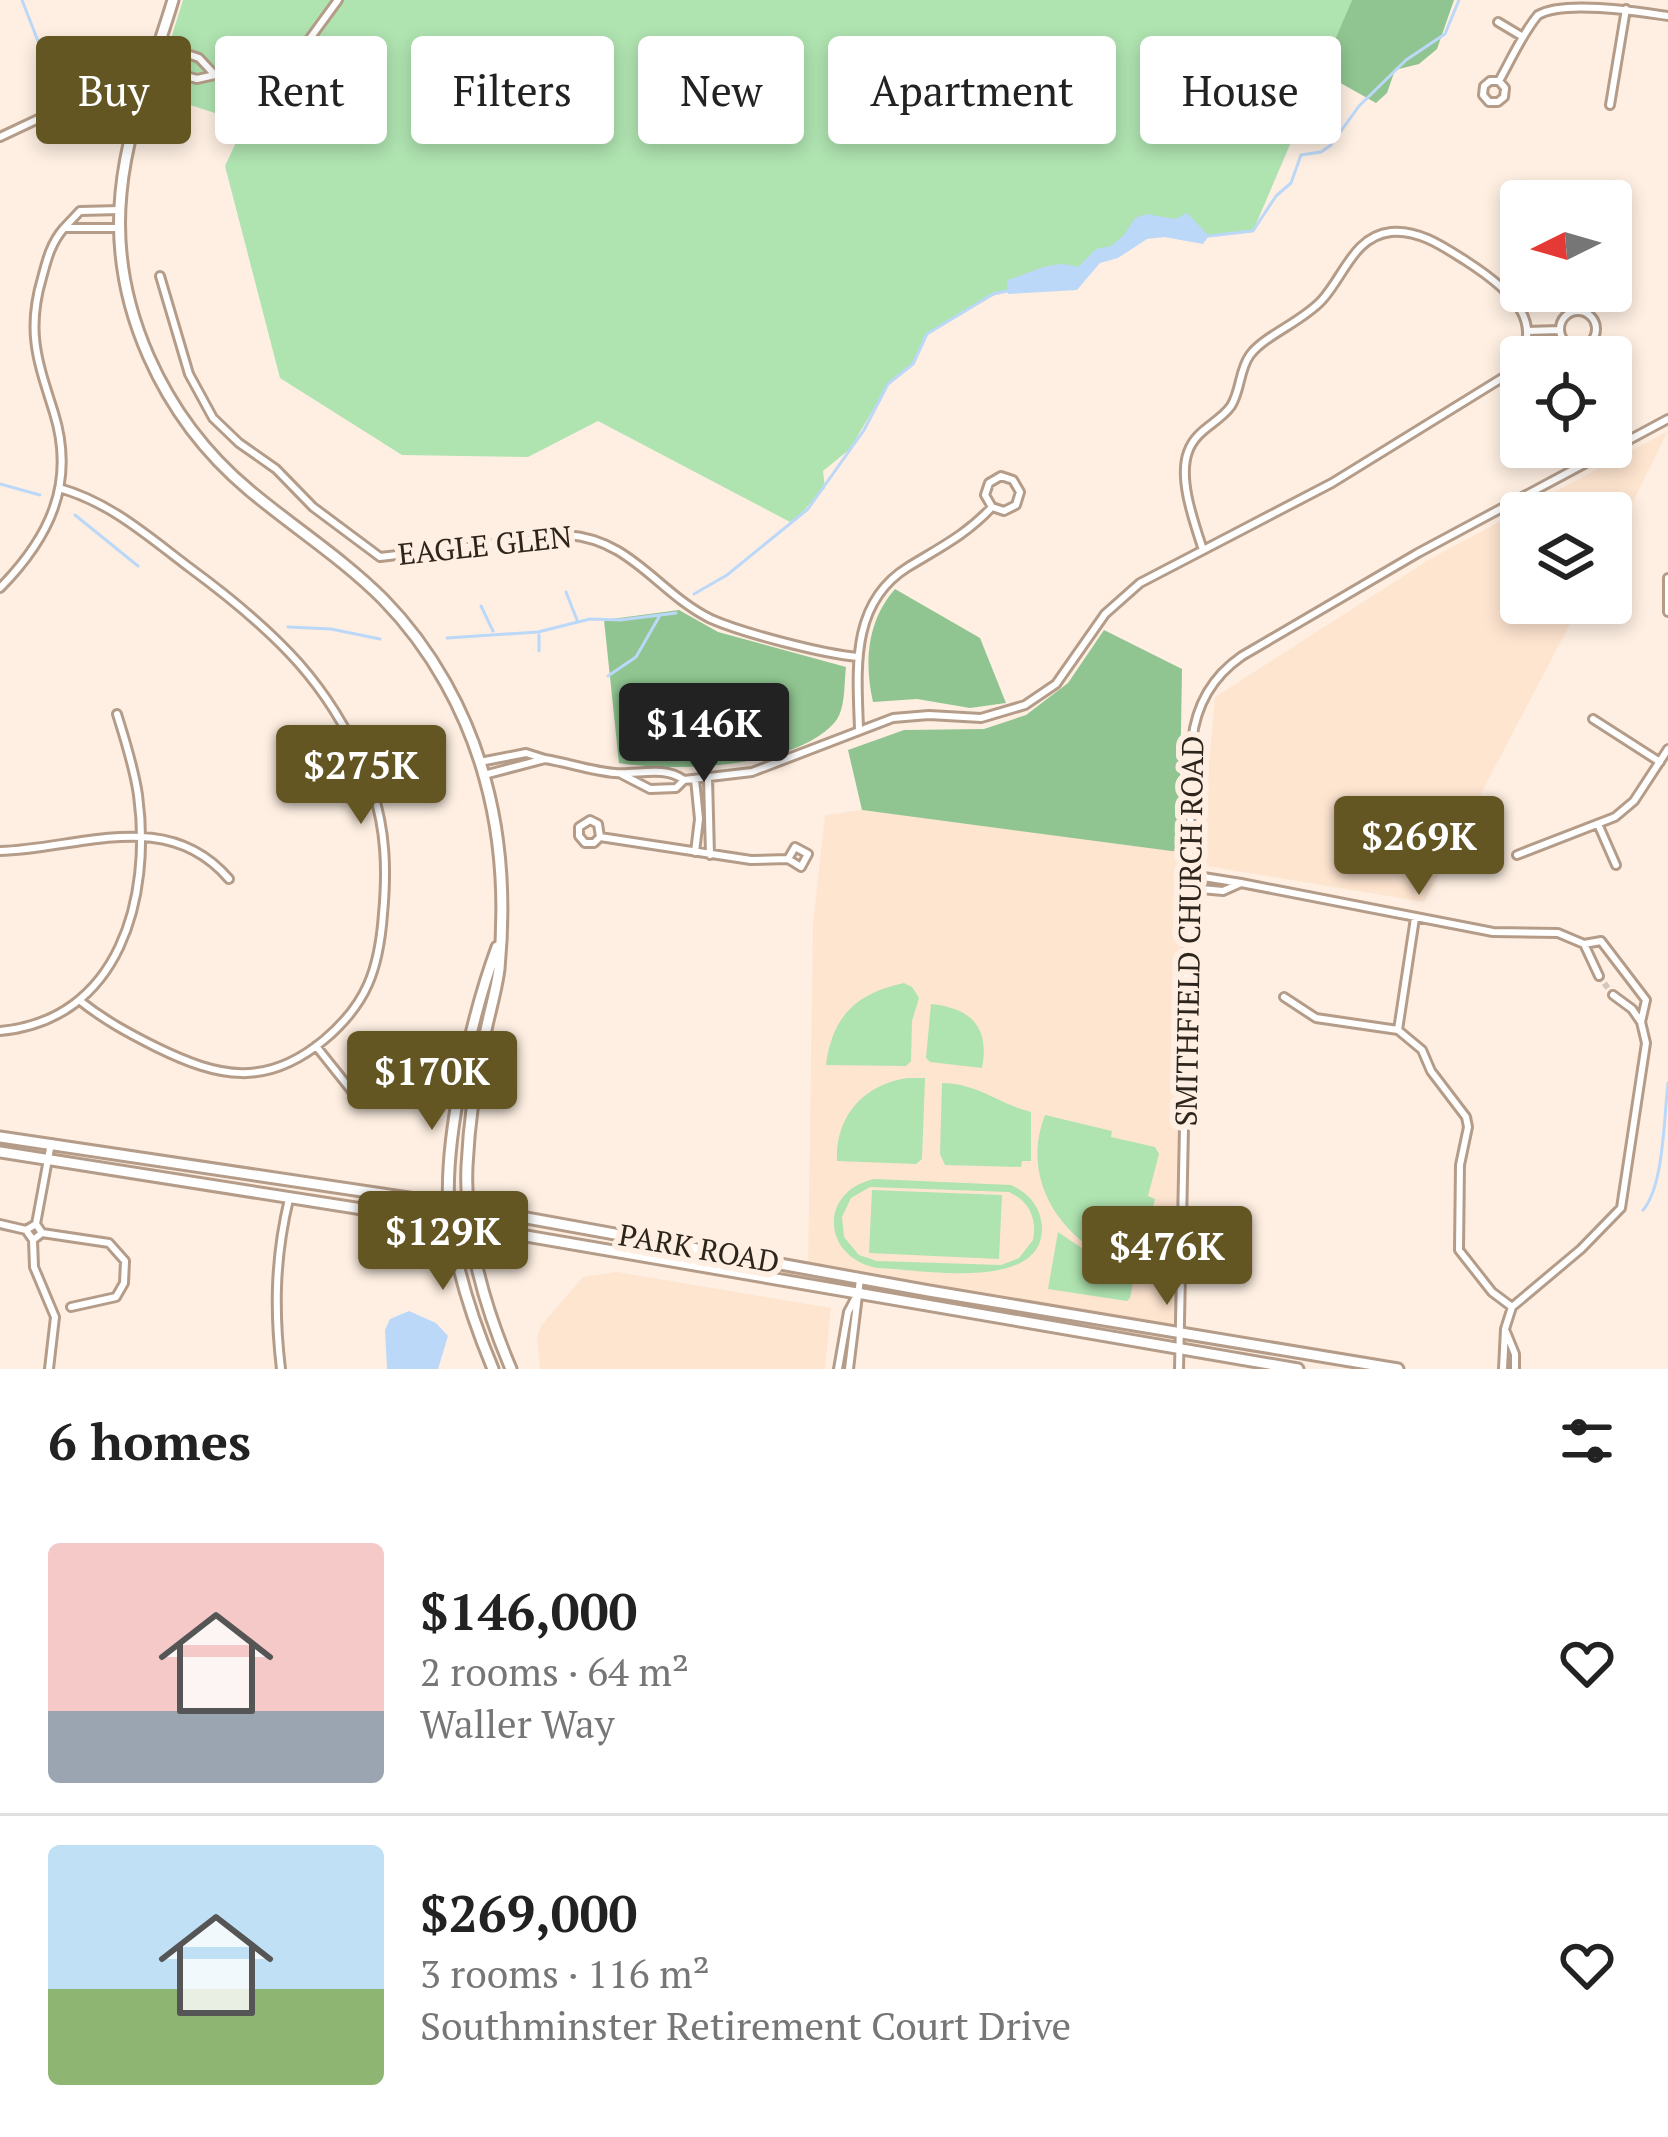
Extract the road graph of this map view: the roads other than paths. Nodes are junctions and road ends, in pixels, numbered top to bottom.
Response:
1 (173, 0) edge
2 (338, 0) edge
3 (1626, 9) junction
4 (1668, 16) edge
5 (1498, 22) dead end
6 (162, 36) edge
7 (1523, 38) junction
8 (191, 55) edge
9 (214, 75) junction
10 (191, 77) edge
11 (1499, 81) dead end
12 (1610, 105) dead end
13 (36, 120) edge
14 (0, 137) edge
15 (128, 144) edge
16 (120, 210) junction
17 (64, 228) junction
18 (120, 228) junction
19 (160, 276) dead end
20 (1560, 330) junction
21 (1527, 331) junction
22 (1668, 418) edge
23 (59, 488) junction
24 (992, 507) junction
25 (1203, 550) junction
26 (1668, 578) edge
27 (0, 588) edge
28 (1668, 612) edge
29 (858, 657) junction
30 (117, 713) dead end
31 (1593, 719) dead end
32 (860, 729) junction
33 (1668, 748) edge
34 (545, 759) junction
35 (480, 762) junction
36 (1660, 762) junction
37 (621, 774) junction
38 (484, 775) junction
39 (708, 778) junction
40 (695, 779) junction
41 (684, 780) junction
42 (1598, 824) junction
43 (600, 837) dead end
44 (140, 838) junction
45 (0, 850) edge
46 (695, 852) junction
47 (710, 855) junction
48 (1517, 855) dead end
49 (788, 859) dead end
50 (1616, 865) dead end
51 (1190, 875) junction
52 (229, 879) dead end
53 (1241, 883) junction
54 (1190, 888) junction
55 (1415, 918) junction
56 (498, 942) junction
57 (1585, 944) junction
58 (1600, 976) tunnel mouth
59 (1612, 995) tunnel mouth
60 (1284, 997) dead end
61 (79, 1000) junction
62 (1641, 1022) junction
63 (1398, 1030) junction
64 (0, 1031) edge
65 (316, 1046) junction
66 (355, 1095) dead end
67 (0, 1137) edge
68 (51, 1143) junction
69 (0, 1152) edge
70 (48, 1161) junction
71 (290, 1199) junction
72 (449, 1204) junction
73 (468, 1208) junction
74 (451, 1223) junction
75 (0, 1224) edge
76 (36, 1224) junction
77 (470, 1227) junction
78 (26, 1230) junction
79 (42, 1233) junction
80 (33, 1240) junction
81 (860, 1279) junction
82 (858, 1294) junction
83 (71, 1307) dead end
84 (1512, 1307) junction
85 (1504, 1329) junction
86 (1182, 1334) junction
87 (1181, 1350) junction
88 (49, 1369) edge
89 (281, 1369) edge
90 (493, 1369) edge
91 (511, 1369) edge
92 (838, 1369) edge
93 (849, 1369) edge
94 (1179, 1369) edge
95 (1298, 1369) edge
96 (1398, 1369) edge
97 (1503, 1369) edge
98 (1515, 1369) edge

1 - 6 main road
2 - 9 street
3 - 4 street
3 - 7 street
3 - 12 street
5 - 7 street
7 - 11 street
8 - 9 street
9 - 10 street
13 - 14 street
15 - 16 main road
16 - 17 street
16 - 18 main road
17 - 18 street
17 - 23 street
18 - 35 main road
19 - 29 street, EAGLE GLEN
20 - 20 street
20 - 21 street
21 - 25 street
21 - 25 street
22 - 51 street, SMITHFIELD CHURCH ROAD
23 - 27 street
23 - 65 street
24 - 24 street
24 - 29 street
25 - 32 street
26 - 28 street
29 - 32 street
30 - 44 street
31 - 36 street
32 - 39 street
33 - 36 street
34 - 35 street
34 - 37 street
34 - 38 street
35 - 38 main road
36 - 42 street
37 - 41 street
37 - 41 street
38 - 56 main road
39 - 40 street
39 - 47 street
40 - 41 street
40 - 46 street
42 - 48 street
42 - 50 street
43 - 46 street
44 - 45 street
44 - 52 street
44 - 61 street
46 - 47 street
47 - 49 street
51 - 53 street
51 - 54 street, SMITHFIELD CHURCH ROAD
53 - 54 street
53 - 55 street
54 - 86 street, SMITHFIELD CHURCH ROAD
55 - 57 street
55 - 63 street
56 - 72 main road
56 - 73 main road
57 - 58 street
57 - 62 street
59 - 62 street
60 - 63 street
61 - 64 street
61 - 65 street
62 - 84 street
63 - 84 street
65 - 66 street
67 - 68 main road, PARK ROAD
68 - 70 street
68 - 72 main road, PARK ROAD
69 - 70 main road, PARK ROAD
70 - 71 main road, PARK ROAD
70 - 76 street
71 - 74 main road, PARK ROAD
71 - 89 street
72 - 73 main road, PARK ROAD
72 - 74 main road
73 - 77 main road
73 - 81 main road, PARK ROAD
74 - 77 main road, PARK ROAD
74 - 90 main road
75 - 78 street
76 - 78 street
76 - 79 street
77 - 82 main road, PARK ROAD
77 - 91 main road
78 - 80 street
79 - 80 street
79 - 83 street
80 - 88 street
81 - 82 street
81 - 86 main road, PARK ROAD
82 - 87 main road, PARK ROAD
82 - 92 street
82 - 93 street
84 - 85 street
85 - 97 street
85 - 98 street
86 - 87 street, SMITHFIELD CHURCH ROAD
86 - 96 main road, PARK ROAD
87 - 94 street, SMITHFIELD CHURCH ROAD
87 - 95 main road, PARK ROAD

